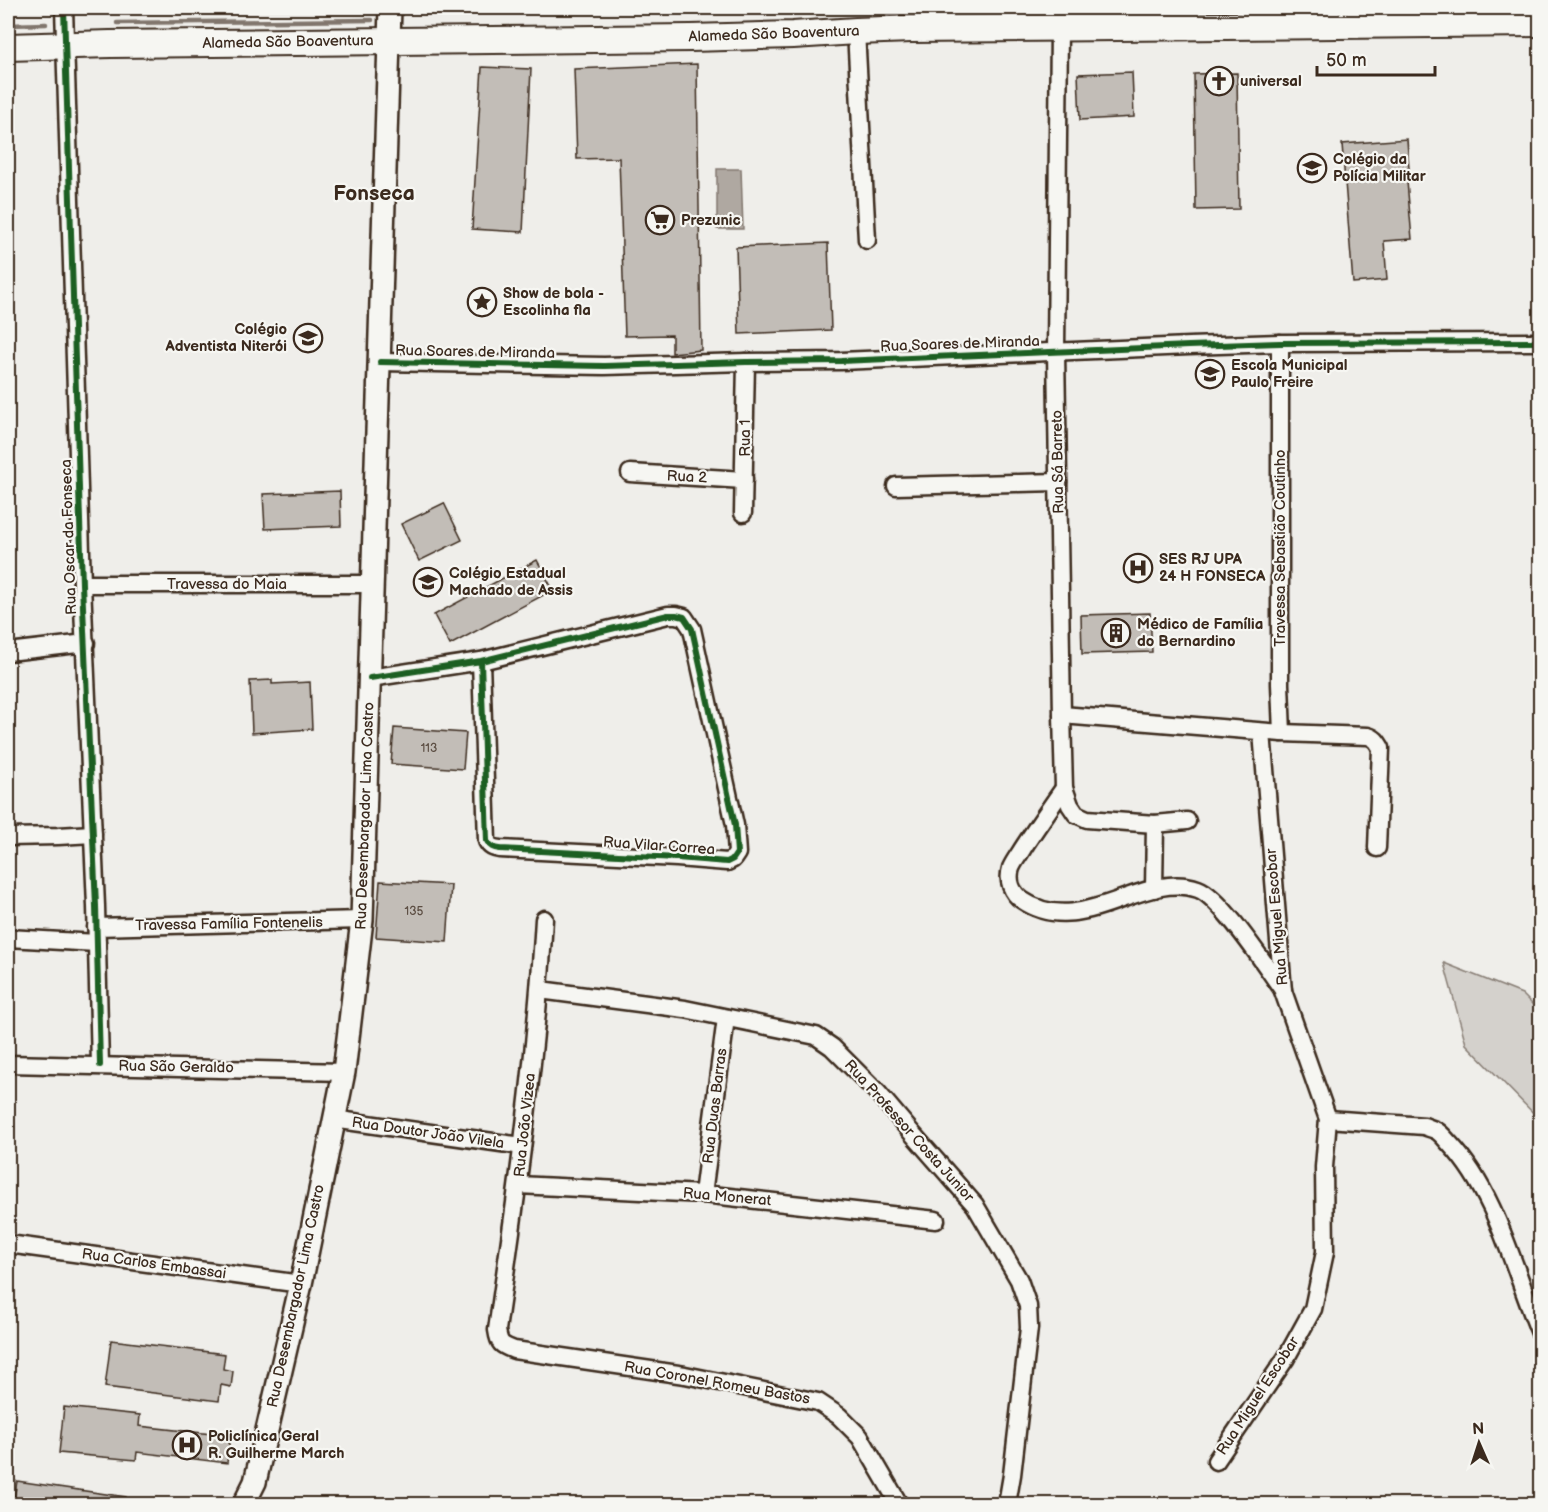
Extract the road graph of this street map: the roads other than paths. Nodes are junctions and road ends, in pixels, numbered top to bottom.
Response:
1 (64, 8) edge
2 (390, 8) edge
3 (1540, 23) edge
4 (1059, 28) junction
5 (856, 31) junction
6 (390, 41) junction
7 (65, 46) junction
8 (8, 47) edge
9 (867, 240) dead end
10 (1540, 342) edge
11 (1281, 343) junction
12 (1056, 352) junction
13 (380, 362) junction
14 (746, 362) junction
15 (630, 473) dead end
16 (744, 480) junction
17 (1058, 482) junction
18 (896, 486) dead end
19 (743, 513) dead end
20 (82, 584) junction
21 (372, 584) junction
22 (86, 643) junction
23 (8, 652) edge
24 (481, 662) junction
25 (370, 678) junction
26 (1062, 715) junction
27 (1262, 732) junction
28 (1282, 733) junction
29 (1064, 788) junction
30 (1187, 821) dead end
31 (1155, 824) junction
32 (93, 834) junction
33 (8, 837) edge
34 (1377, 848) dead end
35 (1154, 889) junction
36 (544, 919) dead end
37 (362, 920) junction
38 (96, 935) junction
39 (8, 938) edge
40 (540, 990) junction
41 (1283, 991) junction
42 (726, 1018) junction
43 (8, 1064) edge
44 (100, 1065) junction
45 (344, 1072) junction
46 (333, 1119) junction
47 (1328, 1119) junction
48 (522, 1146) junction
49 (518, 1185) junction
50 (703, 1194) junction
51 (936, 1220) dead end
52 (8, 1244) edge
53 (301, 1284) junction
54 (497, 1330) joint
55 (1540, 1333) edge
56 (1216, 1461) dead end
57 (244, 1504) edge
58 (900, 1504) edge
59 (1007, 1504) edge

1 - 7 street, Rua Oscar da Fonseca
2 - 6 main road, Rua Desembargador Lima Castro
3 - 4 highway, Alameda São Boaventura
4 - 5 highway, Alameda São Boaventura
4 - 12 street, Rua Sá Barreto
5 - 6 highway, Alameda São Boaventura
5 - 9 street
6 - 7 highway, Alameda São Boaventura
6 - 13 main road, Rua Desembargador Lima Castro
7 - 8 highway, Alameda São Boaventura
7 - 20 street, Rua Oscar da Fonseca
10 - 11 street, Rua Soares de Miranda
11 - 12 street, Rua Soares de Miranda
11 - 28 street, Travessa Sebastião Coutinho
12 - 14 street, Rua Soares de Miranda
12 - 17 street, Rua Sá Barreto
13 - 14 street, Rua Soares de Miranda
13 - 21 main road, Rua Desembargador Lima Castro
14 - 16 street, Rua 1
15 - 16 street, Rua 2
16 - 19 street, Rua 1
17 - 18 street
17 - 26 street, Rua Sá Barreto
20 - 21 street, Travessa do Maia
20 - 22 street, Rua Oscar da Fonseca
21 - 25 main road, Rua Desembargador Lima Castro
22 - 23 street
22 - 32 street, Rua Oscar da Fonseca
24 - 24 street, Rua Vilar Correa
24 - 25 street, Rua Vilar Correa
25 - 37 main road, Rua Desembargador Lima Castro
26 - 27 street
26 - 29 street, Rua Sá Barreto
27 - 28 street
27 - 41 street, Rua Miguel Escobar
28 - 34 street
29 - 31 street, Rua Sá Barreto
29 - 35 street
30 - 31 street, Rua Sá Barreto
31 - 35 street
32 - 33 street
32 - 38 street, Rua Oscar da Fonseca
35 - 41 street
36 - 40 street, Rua João Vizea
37 - 38 street, Travessa Família Fontenelis
37 - 45 main road, Rua Desembargador Lima Castro
38 - 39 street, Travessa Família Fontenelis
38 - 44 street, Rua Oscar da Fonseca
40 - 42 street, Rua Professor Costa Junior
40 - 48 street, Rua João Vizea
41 - 47 street, Rua Miguel Escobar
42 - 50 street, Rua Duas Barras
42 - 59 street, Rua Professor Costa Junior
43 - 44 street, Rua São Geraldo
44 - 45 street, Rua São Geraldo
45 - 46 main road, Rua Desembargador Lima Castro
46 - 48 street, Rua Doutor João Vilela
46 - 53 main road, Rua Desembargador Lima Castro
47 - 55 street
47 - 56 street, Rua Miguel Escobar
48 - 49 street, Rua João Vizea
49 - 50 street, Rua Monerat
49 - 54 street, Rua João Vizea
50 - 51 street, Rua Monerat
52 - 53 street, Rua Carlos Embassai
53 - 57 main road, Rua Desembargador Lima Castro
54 - 58 street, Rua Coronel Romeu Bastos

